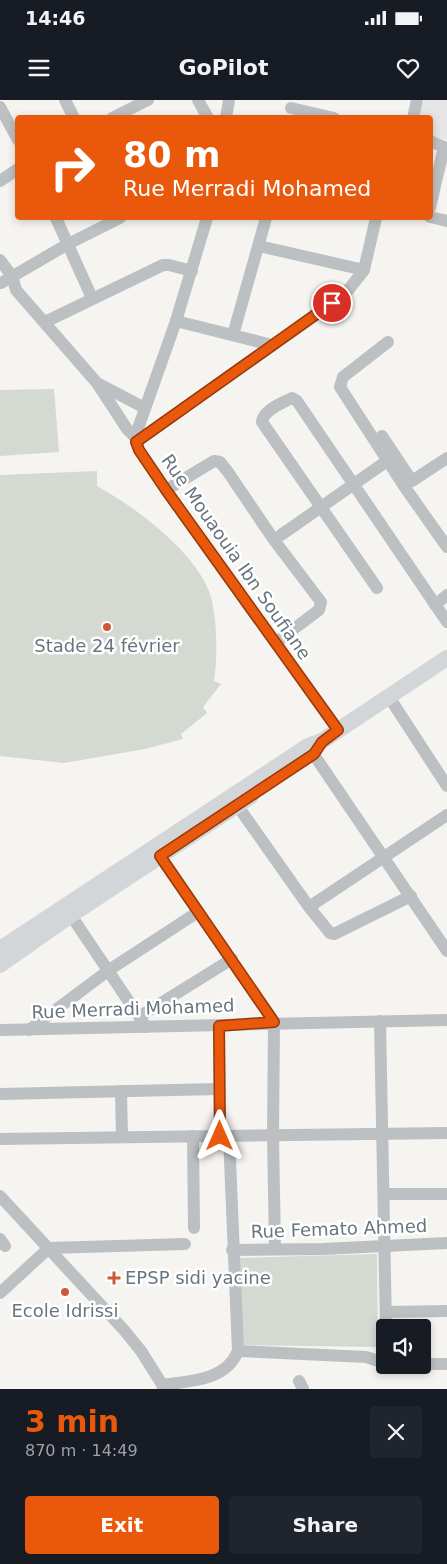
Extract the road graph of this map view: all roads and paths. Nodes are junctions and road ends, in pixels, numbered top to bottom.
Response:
1 (65, 100) edge
2 (148, 100) edge
3 (198, 100) edge
4 (229, 100) edge
5 (417, 100) edge
6 (0, 107) edge
7 (135, 108) edge
8 (291, 108) edge
9 (72, 115) edge
10 (119, 115) edge
11 (206, 115) edge
12 (226, 115) edge
13 (321, 115) edge
14 (414, 115) edge
15 (15, 134) edge
16 (436, 142) edge
17 (15, 171) edge
18 (0, 180) edge
19 (433, 195) edge
20 (433, 218) edge
21 (57, 220) edge
22 (116, 220) edge
23 (206, 220) edge
24 (266, 220) edge
25 (376, 220) edge
26 (447, 222) edge
27 (68, 244) junction
28 (260, 246) junction
29 (0, 260) edge
30 (364, 270) junction
31 (192, 271) junction
32 (4, 280) edge
33 (92, 298) junction
34 (176, 321) junction
35 (45, 322) junction
36 (232, 334) junction
37 (388, 342) dead end
38 (272, 345) junction
39 (97, 382) junction
40 (145, 408) junction
41 (382, 436) dead end
42 (136, 439) junction
43 (388, 461) junction
44 (446, 461) edge
45 (353, 486) junction
46 (166, 490) junction
47 (321, 509) junction
48 (281, 535) dead end
49 (447, 547) edge
50 (377, 588) dead end
51 (447, 595) edge
52 (435, 605) junction
53 (447, 622) edge
54 (275, 644) junction
55 (447, 658) edge
56 (389, 697) junction
57 (338, 730) junction
58 (315, 747) junction
59 (447, 786) edge
60 (237, 805) junction
61 (447, 815) edge
62 (157, 851) junction
63 (384, 856) junction
64 (411, 896) junction
65 (309, 907) junction
66 (68, 911) junction
67 (198, 912) junction
68 (0, 949) edge
69 (447, 951) edge
70 (232, 959) junction
71 (0, 965) edge
72 (109, 970) junction
73 (447, 1020) edge
74 (380, 1021) junction
75 (143, 1022) junction
76 (274, 1022) junction
77 (219, 1026) junction
78 (0, 1030) edge
79 (29, 1030) junction
80 (219, 1089) junction
81 (121, 1091) junction
82 (0, 1094) edge
83 (447, 1133) edge
84 (273, 1135) junction
85 (381, 1135) junction
86 (193, 1136) junction
87 (224, 1136) junction
88 (122, 1137) junction
89 (0, 1139) edge
90 (384, 1194) junction
91 (447, 1194) edge
92 (0, 1196) edge
93 (194, 1228) dead end
94 (447, 1243) edge
95 (185, 1244) dead end
96 (385, 1246) junction
97 (49, 1248) junction
98 (275, 1249) junction
99 (232, 1250) junction
100 (0, 1294) edge
101 (447, 1311) edge
102 (386, 1312) junction
103 (386, 1319) edge
104 (238, 1352) junction
105 (376, 1360) edge
106 (431, 1364) edge
107 (447, 1364) edge
108 (164, 1387) edge

1 - 9 street
2 - 7 street
3 - 11 street
4 - 12 street
5 - 14 street
6 - 15 street
7 - 10 street
8 - 13 street
16 - 19 street
17 - 18 street
20 - 26 street
21 - 27 street
22 - 27 street
23 - 31 street
24 - 28 street
25 - 30 street
27 - 32 street
27 - 33 street
28 - 30 street
28 - 36 street
29 - 32 street, Rue Mouaouia Ibn Soufiane
30 - 38 street
31 - 33 street
31 - 34 street
32 - 35 street, Rue Mouaouia Ibn Soufiane
33 - 35 street
34 - 36 street
34 - 40 street
35 - 39 street, Rue Mouaouia Ibn Soufiane
36 - 38 street
37 - 43 street
38 - 42 street
39 - 40 street
39 - 42 street, Rue Mouaouia Ibn Soufiane
40 - 42 street
41 - 44 street
42 - 46 street, Rue Mouaouia Ibn Soufiane
43 - 45 street
43 - 49 street
45 - 47 street
45 - 47 street
45 - 52 street
46 - 54 street, Rue Mouaouia Ibn Soufiane
46 - 54 street
47 - 48 street
47 - 50 street
51 - 52 street
52 - 53 street
54 - 57 street, Rue Mouaouia Ibn Soufiane
55 - 56 main road
56 - 57 main road
56 - 59 street
57 - 58 main road
58 - 60 main road
58 - 62 main road
58 - 63 street
60 - 62 main road
60 - 65 street
61 - 63 street
62 - 66 main road
62 - 67 street
63 - 64 street
63 - 65 street
64 - 65 street
64 - 69 street
66 - 68 main road
66 - 71 main road
66 - 72 street
67 - 70 street
67 - 72 street
70 - 75 street
70 - 76 street
72 - 75 street
72 - 79 street
73 - 74 street, Rue Merradi Mohamed
74 - 76 street, Rue Merradi Mohamed
74 - 85 street
75 - 77 street, Rue Merradi Mohamed
75 - 79 street, Rue Merradi Mohamed
76 - 77 street, Rue Merradi Mohamed
76 - 84 street
77 - 80 street
78 - 79 street, Rue Merradi Mohamed
80 - 81 street
80 - 87 street
81 - 82 street
81 - 88 street
83 - 85 street
84 - 85 street
84 - 87 street
84 - 98 street
85 - 90 street
86 - 87 street
86 - 88 street
86 - 93 street
87 - 99 street
88 - 89 street
90 - 91 street
90 - 96 street
92 - 97 street
94 - 96 street, Rue Femato Ahmed
95 - 97 street
96 - 98 street, Rue Femato Ahmed
96 - 102 street
97 - 100 street
97 - 108 street
98 - 99 street, Rue Femato Ahmed
99 - 104 street
101 - 102 street
102 - 103 street
104 - 105 street
104 - 108 street
106 - 107 street

